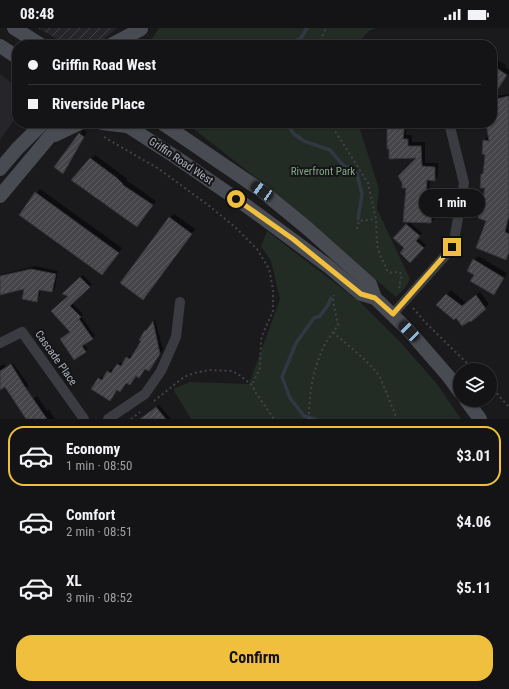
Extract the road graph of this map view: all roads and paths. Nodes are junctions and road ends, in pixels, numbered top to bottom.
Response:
1 (14, 28) edge
2 (141, 28) edge
3 (326, 28) edge
4 (34, 40) edge
5 (120, 40) edge
6 (128, 40) edge
7 (137, 40) edge
8 (320, 40) edge
9 (0, 46) edge
10 (12, 54) edge
11 (29, 128) edge
12 (38, 128) edge
13 (58, 128) edge
14 (70, 128) edge
15 (131, 128) edge
16 (170, 128) edge
17 (175, 128) edge
18 (333, 128) edge
19 (450, 128) edge
20 (183, 136) junction
21 (51, 137) junction
22 (116, 143) dead end
23 (17, 149) junction
24 (0, 169) edge
25 (0, 196) edge
26 (376, 219) junction
27 (357, 229) dead end
28 (400, 289) dead end
29 (334, 295) dead end
30 (375, 298) junction
31 (180, 302) dead end
32 (416, 310) dead end
33 (393, 314) junction
34 (333, 332) junction
35 (0, 343) edge
36 (467, 363) edge
37 (453, 382) edge
38 (252, 385) junction
39 (497, 394) edge
40 (150, 403) dead end
41 (471, 407) edge
42 (509, 407) edge
43 (142, 410) dead end
44 (84, 419) edge
45 (108, 419) edge
46 (131, 419) edge
47 (274, 419) edge
48 (309, 419) edge
49 (397, 419) edge
50 (480, 419) edge

1 - 4 main road
2 - 5 main road
2 - 6 main road
2 - 7 main road
3 - 8 path
9 - 10 main road
11 - 23 main road
12 - 23 main road
13 - 21 main road
14 - 21 main road
15 - 30 main road, Griffin Road West
16 - 20 main road, Griffin Road West
17 - 20 main road
18 - 26 path
19 - 33 street
20 - 30 main road, Griffin Road West
21 - 25 main road
22 - 38 path
23 - 24 main road
26 - 27 path
26 - 28 path
29 - 34 path
30 - 33 main road, Griffin Road West
31 - 45 street
32 - 36 path
33 - 37 main road, Griffin Road West
34 - 48 path
34 - 49 path
35 - 44 street, Cascade Place
38 - 40 path
38 - 47 path
39 - 42 path
41 - 50 main road
43 - 46 path

